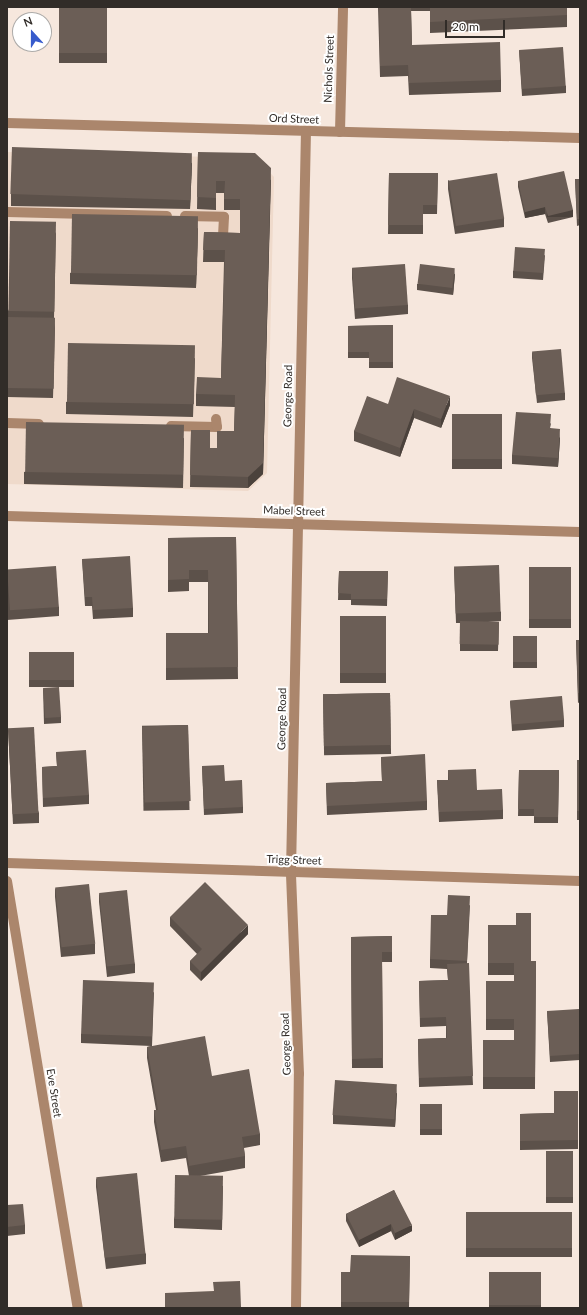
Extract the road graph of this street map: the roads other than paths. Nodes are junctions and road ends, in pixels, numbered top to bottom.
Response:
1 (343, 7) edge
2 (7, 123) edge
3 (306, 131) junction
4 (340, 132) junction
5 (580, 138) edge
6 (7, 212) edge
7 (223, 234) edge
8 (216, 419) dead end
9 (7, 423) edge
10 (54, 424) edge
11 (162, 426) edge
12 (7, 516) edge
13 (297, 523) junction
14 (580, 532) edge
15 (7, 863) edge
16 (291, 871) junction
17 (7, 881) edge
18 (580, 881) edge
19 (78, 1308) edge
20 (296, 1308) edge

1 - 4 street, Nichols Street
2 - 3 street, Ord Street
3 - 4 street, Ord Street
3 - 13 street, George Road
4 - 5 street, Ord Street
6 - 7 street
8 - 11 street
9 - 10 street
12 - 13 street, Mabel Street
13 - 14 street, Mabel Street
13 - 16 street, George Road
15 - 16 street, Trigg Street
16 - 18 street, Trigg Street
16 - 20 street, George Road
17 - 19 street, Eve Street

